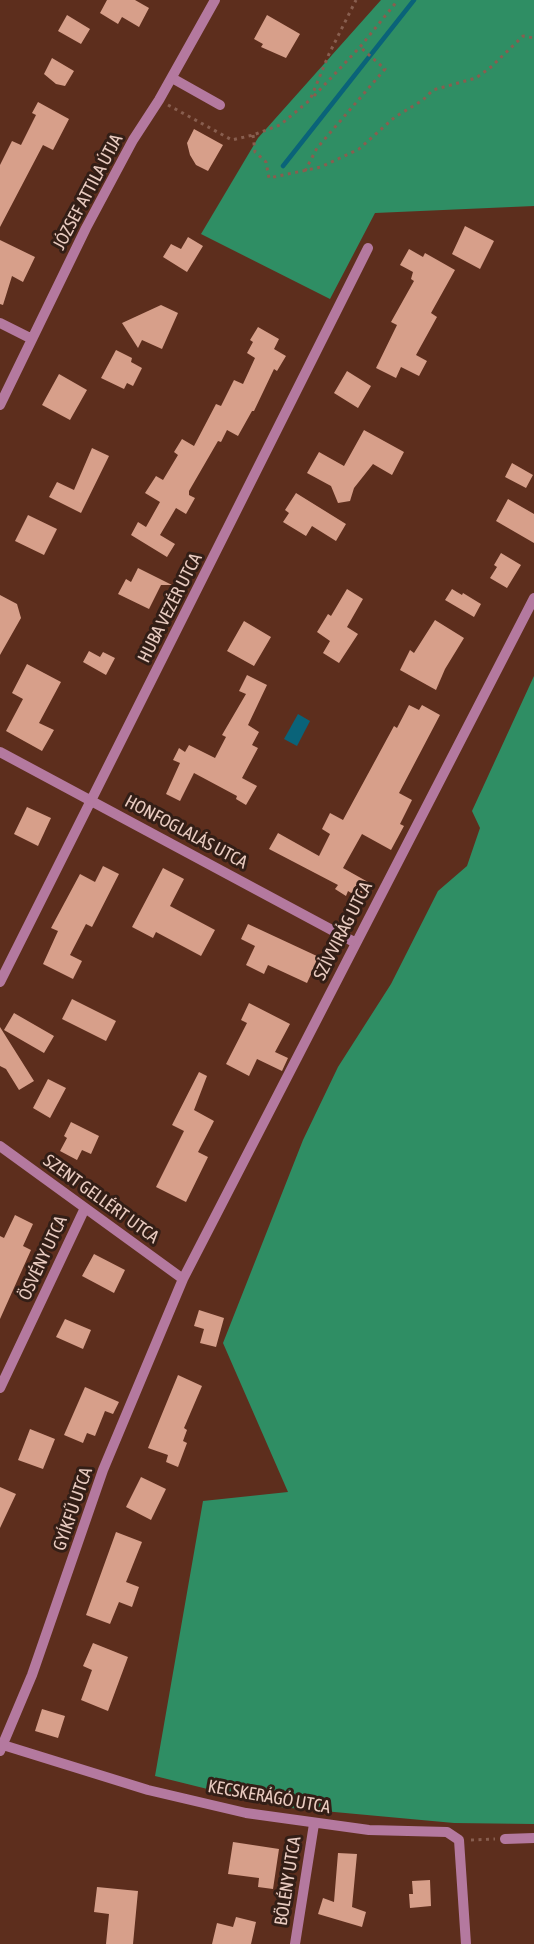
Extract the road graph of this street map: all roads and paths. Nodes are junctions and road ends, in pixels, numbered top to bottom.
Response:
1 (215, 0) edge
2 (356, 0) edge
3 (398, 0) edge
4 (534, 38) edge
5 (360, 47) junction
6 (172, 78) junction
7 (159, 100) junction
8 (310, 100) junction
9 (220, 105) dead end
10 (253, 135) junction
11 (305, 171) junction
12 (368, 248) dead end
13 (0, 323) edge
14 (32, 339) junction
15 (0, 405) edge
16 (534, 598) edge
17 (0, 752) edge
18 (92, 800) junction
19 (356, 943) junction
20 (0, 982) edge
21 (0, 1146) edge
22 (86, 1208) junction
23 (183, 1280) junction
24 (0, 1388) edge
25 (1, 1748) edge
26 (314, 1824) junction
27 (534, 1838) edge
28 (505, 1839) joint
29 (459, 1840) junction
30 (295, 1944) edge
31 (466, 1944) edge

1 - 6 street, JÓZSEF ATTILA ÚTJA
2 - 8 path
3 - 5 path
4 - 11 path
5 - 8 path
5 - 11 path
6 - 7 street, JÓZSEF ATTILA ÚTJA
6 - 9 street
7 - 10 path
7 - 14 street, JÓZSEF ATTILA ÚTJA
8 - 10 path
10 - 11 path
12 - 18 street, HUBA VEZÉR UTCA
13 - 14 street
14 - 15 street, JÓZSEF ATTILA ÚTJA
16 - 19 street, SZÍVVIRÁG UTCA
17 - 18 street, HONFOGLALÁS UTCA
18 - 19 street, HONFOGLALÁS UTCA
18 - 20 street, HUBA VEZÉR UTCA
19 - 23 street, SZÍVVIRÁG UTCA
21 - 22 street, SZENT GELLÉRT UTCA
22 - 23 street, SZENT GELLÉRT UTCA
22 - 24 street, ÖSVÉNY UTCA
23 - 25 street, GYÍKFŰ UTCA
25 - 26 street, KECSKERÁGÓ UTCA
26 - 29 street, KECSKERÁGÓ UTCA
26 - 30 street, BÖLÉNY UTCA
27 - 28 street
28 - 29 path
29 - 31 street

